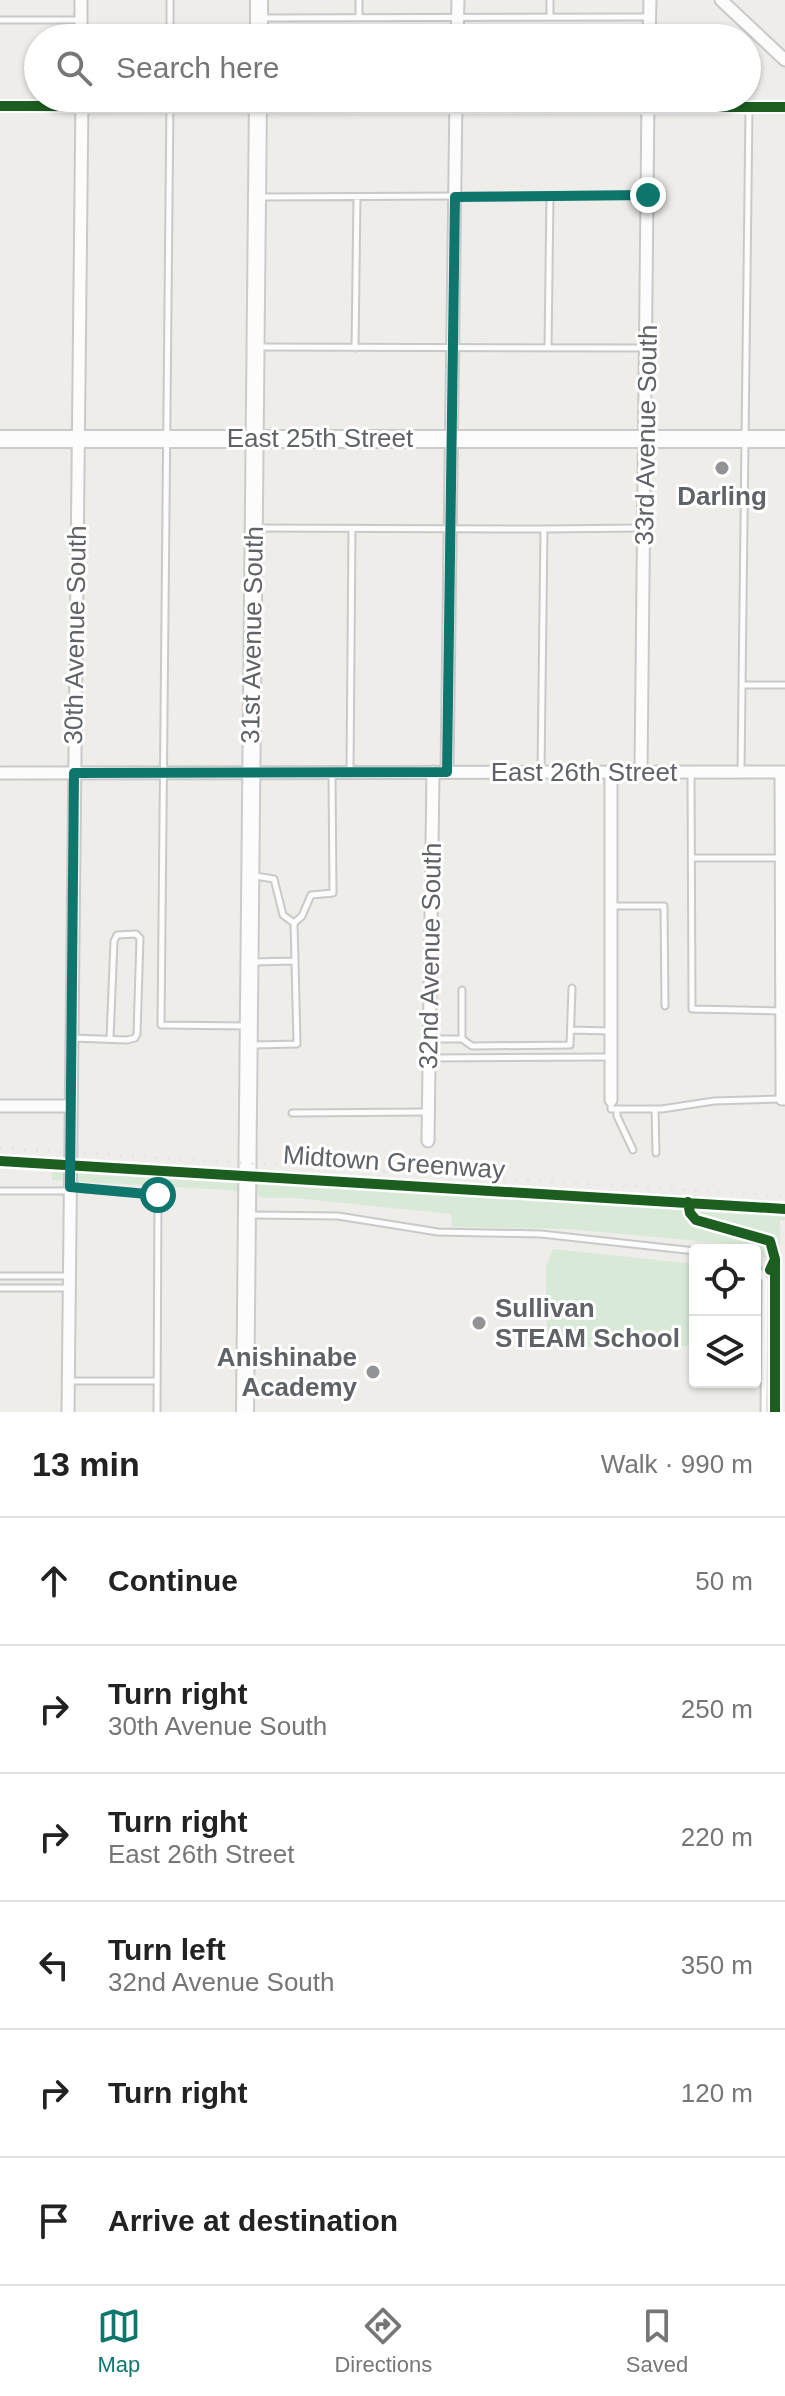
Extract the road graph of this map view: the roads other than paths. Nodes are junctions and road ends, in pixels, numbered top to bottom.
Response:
1 (81, 0) edge
2 (170, 0) edge
3 (259, 0) edge
4 (359, 0) edge
5 (458, 0) edge
6 (550, 0) edge
7 (650, 0) edge
8 (721, 0) edge
9 (359, 17) junction
10 (458, 17) junction
11 (550, 17) junction
12 (650, 17) junction
13 (259, 18) junction
14 (0, 20) edge
15 (81, 20) junction
16 (81, 24) edge
17 (170, 24) edge
18 (259, 24) edge
19 (458, 24) edge
20 (650, 24) edge
21 (747, 24) edge
22 (761, 38) edge
23 (785, 60) edge
24 (24, 105) edge
25 (0, 106) edge
26 (761, 107) edge
27 (785, 107) edge
28 (82, 112) edge
29 (170, 112) edge
30 (258, 112) edge
31 (456, 112) edge
32 (648, 112) edge
33 (749, 112) edge
34 (648, 195) junction
35 (550, 196) junction
36 (357, 197) junction
37 (455, 197) junction
38 (257, 198) junction
39 (255, 347) junction
40 (355, 348) junction
41 (453, 348) junction
42 (548, 348) junction
43 (647, 348) junction
44 (255, 437) junction
45 (165, 438) junction
46 (450, 438) junction
47 (0, 439) edge
48 (77, 439) junction
49 (645, 439) junction
50 (746, 439) junction
51 (785, 439) edge
52 (254, 528) junction
53 (645, 528) junction
54 (352, 529) junction
55 (544, 529) junction
56 (452, 530) junction
57 (742, 685) junction
58 (785, 685) edge
59 (251, 772) junction
60 (332, 772) junction
61 (350, 772) junction
62 (433, 772) junction
63 (447, 772) junction
64 (541, 772) junction
65 (611, 772) junction
66 (641, 772) junction
67 (691, 772) junction
68 (741, 772) junction
69 (783, 772) edge
70 (0, 773) edge
71 (74, 773) junction
72 (162, 773) junction
73 (692, 858) junction
74 (783, 858) edge
75 (250, 875) junction
76 (609, 906) junction
77 (294, 923) junction
78 (295, 961) junction
79 (249, 962) junction
80 (572, 988) dead end
81 (462, 990) dead end
82 (665, 1006) dead end
83 (781, 1011) junction
84 (249, 1026) junction
85 (572, 1030) junction
86 (609, 1031) junction
87 (72, 1038) junction
88 (110, 1039) junction
89 (429, 1039) junction
90 (462, 1039) junction
91 (248, 1045) junction
92 (609, 1057) junction
93 (429, 1058) junction
94 (783, 1099) edge
95 (614, 1104) junction
96 (0, 1106) edge
97 (71, 1106) junction
98 (655, 1109) junction
99 (428, 1112) junction
100 (292, 1113) dead end
101 (428, 1141) dead end
102 (633, 1150) dead end
103 (656, 1153) dead end
104 (70, 1189) junction
105 (0, 1191) edge
106 (247, 1215) junction
107 (689, 1250) edge
108 (761, 1274) edge
109 (0, 1276) edge
110 (70, 1282) junction
111 (0, 1288) edge
112 (69, 1381) junction
113 (157, 1381) junction
114 (68, 1412) edge
115 (157, 1412) edge
116 (245, 1412) edge
117 (764, 1412) edge

1 - 15 street
2 - 17 lane
3 - 13 street
4 - 9 lane
5 - 10 street
6 - 11 lane
7 - 12 street
8 - 21 street
9 - 10 lane
9 - 13 lane
10 - 11 lane
10 - 19 street
11 - 12 lane
12 - 20 street
13 - 18 street
14 - 15 lane
15 - 16 street
22 - 23 street
24 - 25 street
26 - 27 street
28 - 48 street, 30th Avenue South
29 - 45 lane
30 - 38 street, 31st Avenue South
31 - 37 street
32 - 34 street, 33rd Avenue South
33 - 50 lane
34 - 35 lane
34 - 43 street, 33rd Avenue South
35 - 37 lane
35 - 42 lane
36 - 37 lane
36 - 38 lane
36 - 40 lane
37 - 41 street
38 - 39 street, 31st Avenue South
39 - 40 lane
39 - 44 street, 31st Avenue South
40 - 41 lane
41 - 42 lane
41 - 46 street
42 - 43 lane
43 - 49 street, 33rd Avenue South
44 - 45 street, East 25th Street
44 - 46 street, East 25th Street
44 - 52 street, 31st Avenue South
45 - 48 street, East 25th Street
45 - 72 lane
46 - 49 street, East 25th Street
46 - 56 street
47 - 48 street, East 25th Street
48 - 71 street, 30th Avenue South
49 - 50 street, East 25th Street
49 - 53 street, 33rd Avenue South
50 - 51 street, East 25th Street
50 - 57 lane
52 - 54 lane
52 - 59 street, 31st Avenue South
53 - 55 lane
53 - 66 street, 33rd Avenue South
54 - 56 lane
54 - 61 lane
55 - 56 lane
55 - 64 lane
56 - 63 street
57 - 58 lane
57 - 68 lane
59 - 60 street, East 26th Street
59 - 72 street, East 26th Street
59 - 75 street, 31st Avenue South
60 - 61 street, East 26th Street
60 - 77 lane
61 - 62 street, East 26th Street
62 - 63 street, East 26th Street
62 - 89 street, 32nd Avenue South
63 - 64 street, East 26th Street
64 - 65 street, East 26th Street
65 - 66 street, East 26th Street
65 - 76 street
66 - 67 street, East 26th Street
67 - 68 street, East 26th Street
67 - 73 lane
68 - 69 street, East 26th Street
69 - 74 street
70 - 71 street, East 26th Street
71 - 72 street, East 26th Street
71 - 87 street, 30th Avenue South
72 - 84 lane
73 - 74 lane
73 - 83 lane
74 - 83 street
75 - 77 lane
75 - 79 street, 31st Avenue South
76 - 82 lane
76 - 86 street
77 - 78 lane
78 - 79 lane
78 - 91 lane
79 - 84 street, 31st Avenue South
80 - 85 lane
81 - 90 lane
83 - 94 street
84 - 91 street, 31st Avenue South
85 - 86 lane
85 - 90 lane
86 - 92 street
87 - 88 lane
87 - 97 street, 30th Avenue South
88 - 88 lane
89 - 90 lane
89 - 93 street, 32nd Avenue South
91 - 106 street, 31st Avenue South
92 - 93 lane
92 - 95 street
93 - 99 street, 32nd Avenue South
94 - 98 lane
95 - 98 lane
95 - 102 lane
96 - 97 street
97 - 104 street, 30th Avenue South
98 - 103 lane
99 - 100 lane
99 - 101 street, 32nd Avenue South
104 - 105 lane
104 - 110 street, 30th Avenue South
104 - 113 lane
106 - 107 lane
106 - 116 street, 31st Avenue South
108 - 117 lane
109 - 110 lane
110 - 111 lane
110 - 112 street, 30th Avenue South
112 - 113 lane
112 - 114 street, 30th Avenue South
113 - 115 lane

